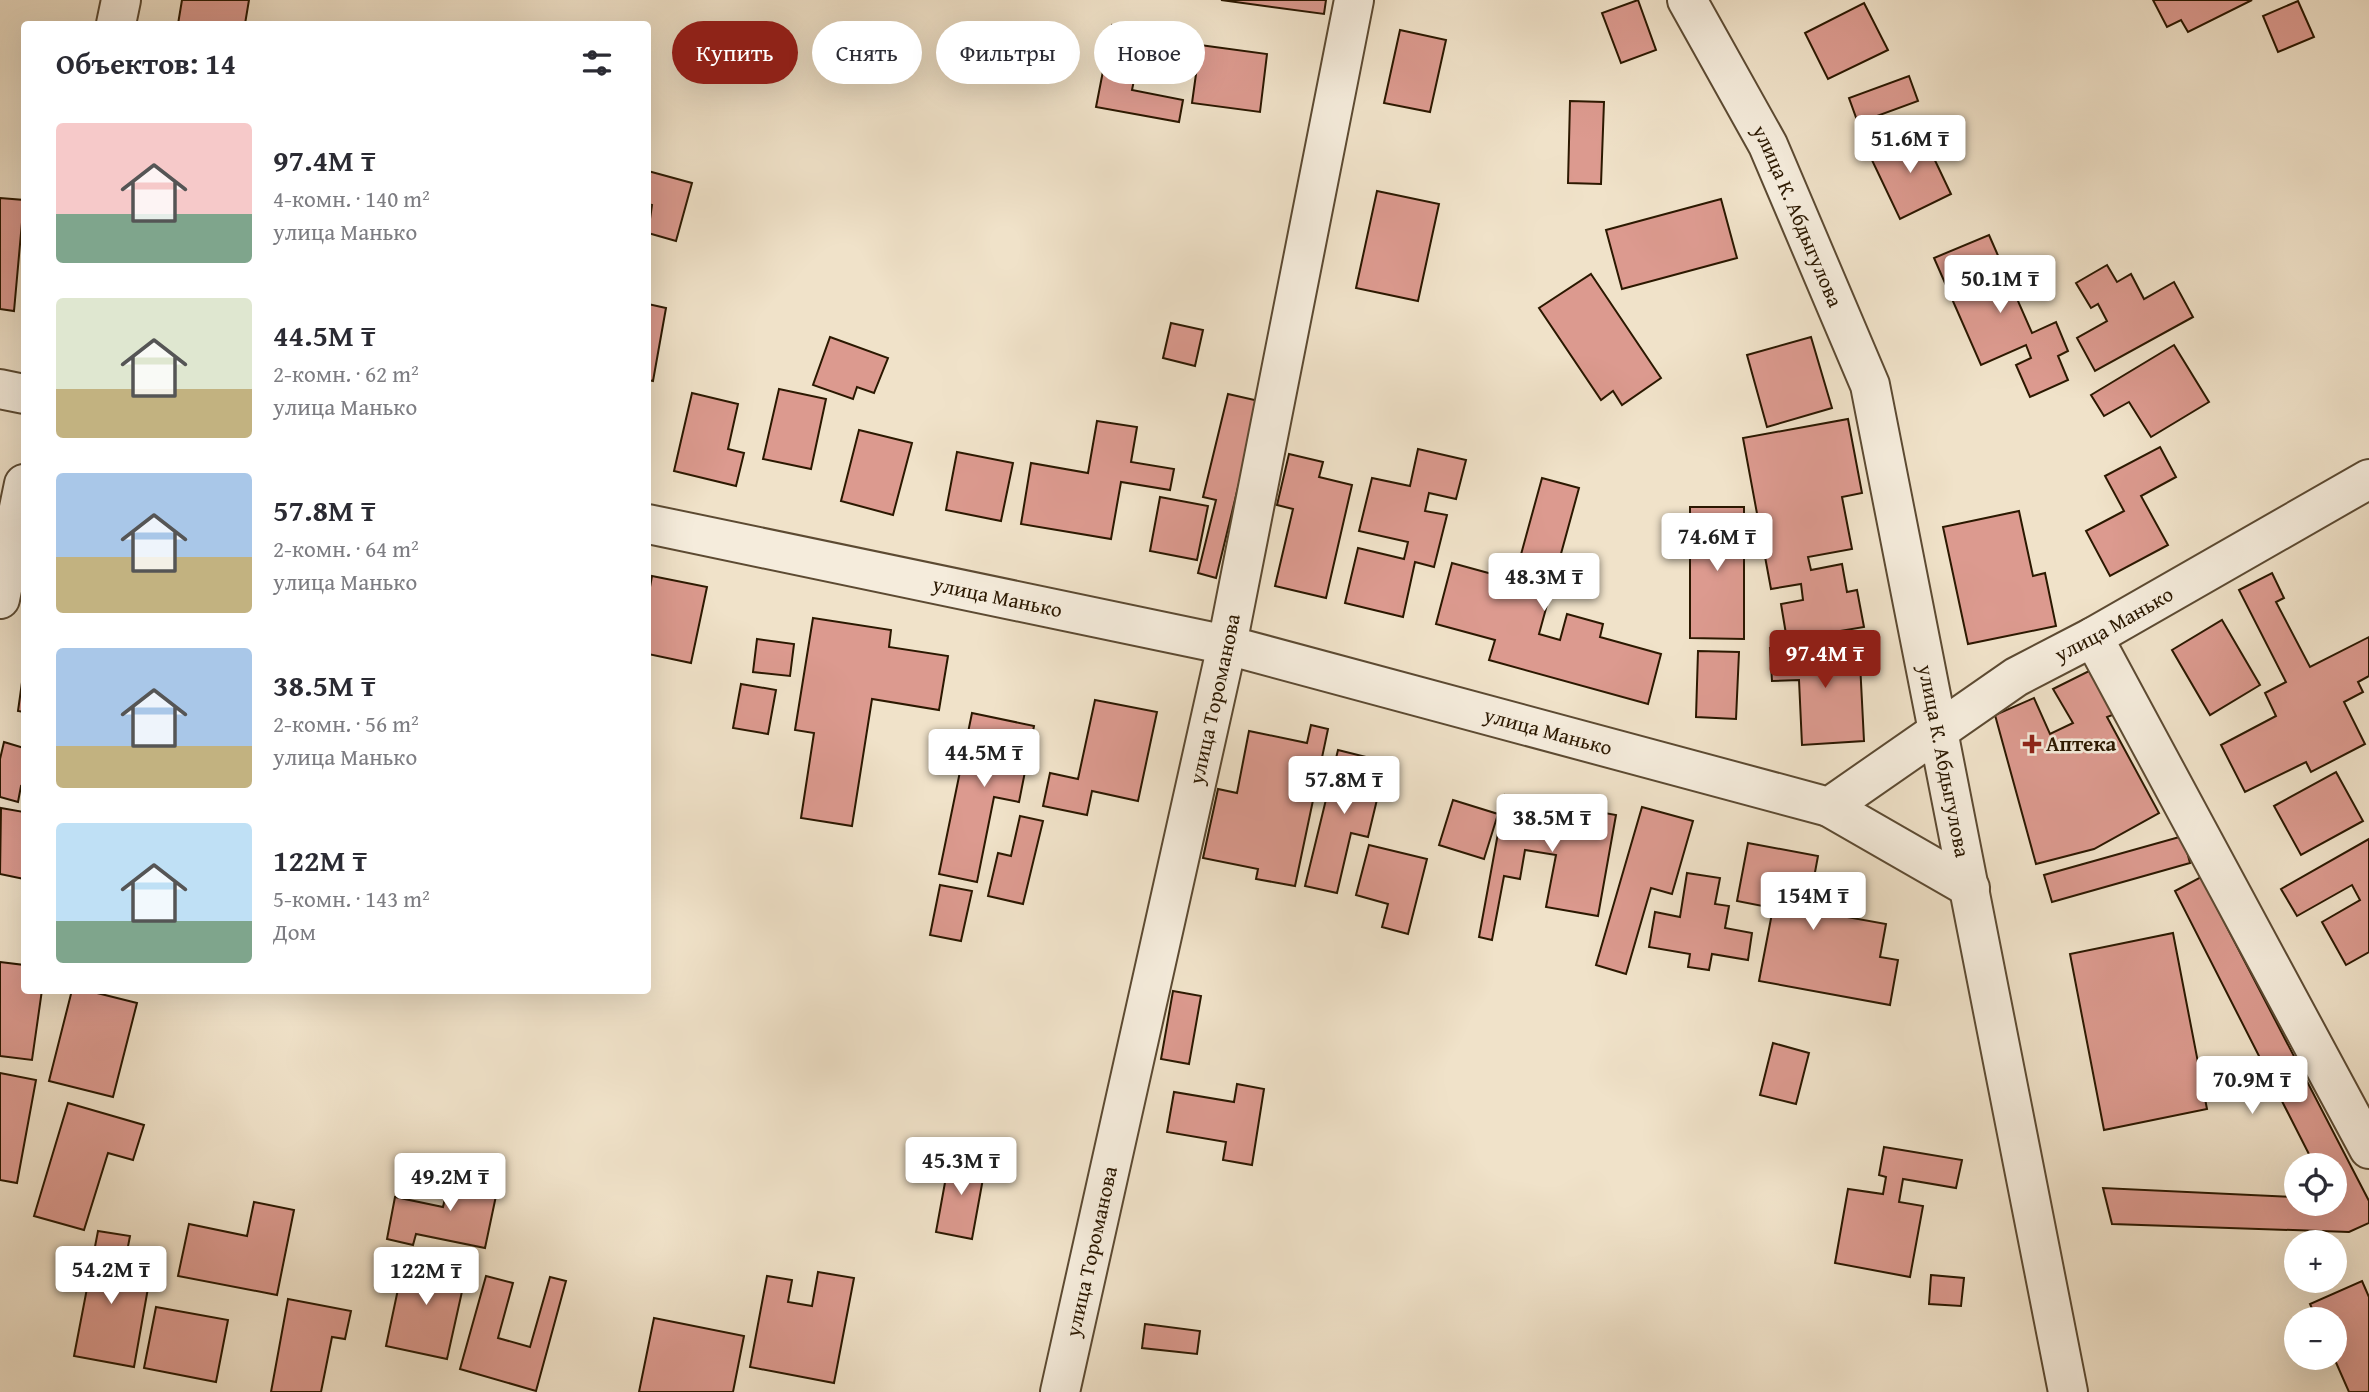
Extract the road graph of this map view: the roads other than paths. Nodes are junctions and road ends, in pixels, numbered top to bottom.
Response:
1 (121, 0) edge
2 (1354, 0) edge
3 (1687, 0) edge
4 (117, 21) edge
5 (0, 389) edge
6 (21, 393) edge
7 (2369, 479) edge
8 (21, 498) edge
9 (651, 525) edge
10 (0, 599) edge
11 (2093, 637) junction
12 (1227, 645) junction
13 (1939, 730) junction
14 (1829, 807) junction
15 (1970, 888) junction
16 (2369, 1149) edge
17 (1059, 1392) edge
18 (2068, 1392) edge

1 - 4 street
2 - 12 street, улица Тороманова
3 - 13 street, улица К. Абдыгулова
5 - 6 street
7 - 11 street, улица Манько
8 - 10 street
9 - 12 street, улица Манько
11 - 13 street, улица Манько
11 - 16 street
12 - 14 street, улица Манько
12 - 17 street, улица Тороманова
13 - 14 street, улица Манько
13 - 15 street, улица К. Абдыгулова
14 - 15 street
15 - 18 street, улица К. Абдыгулова

